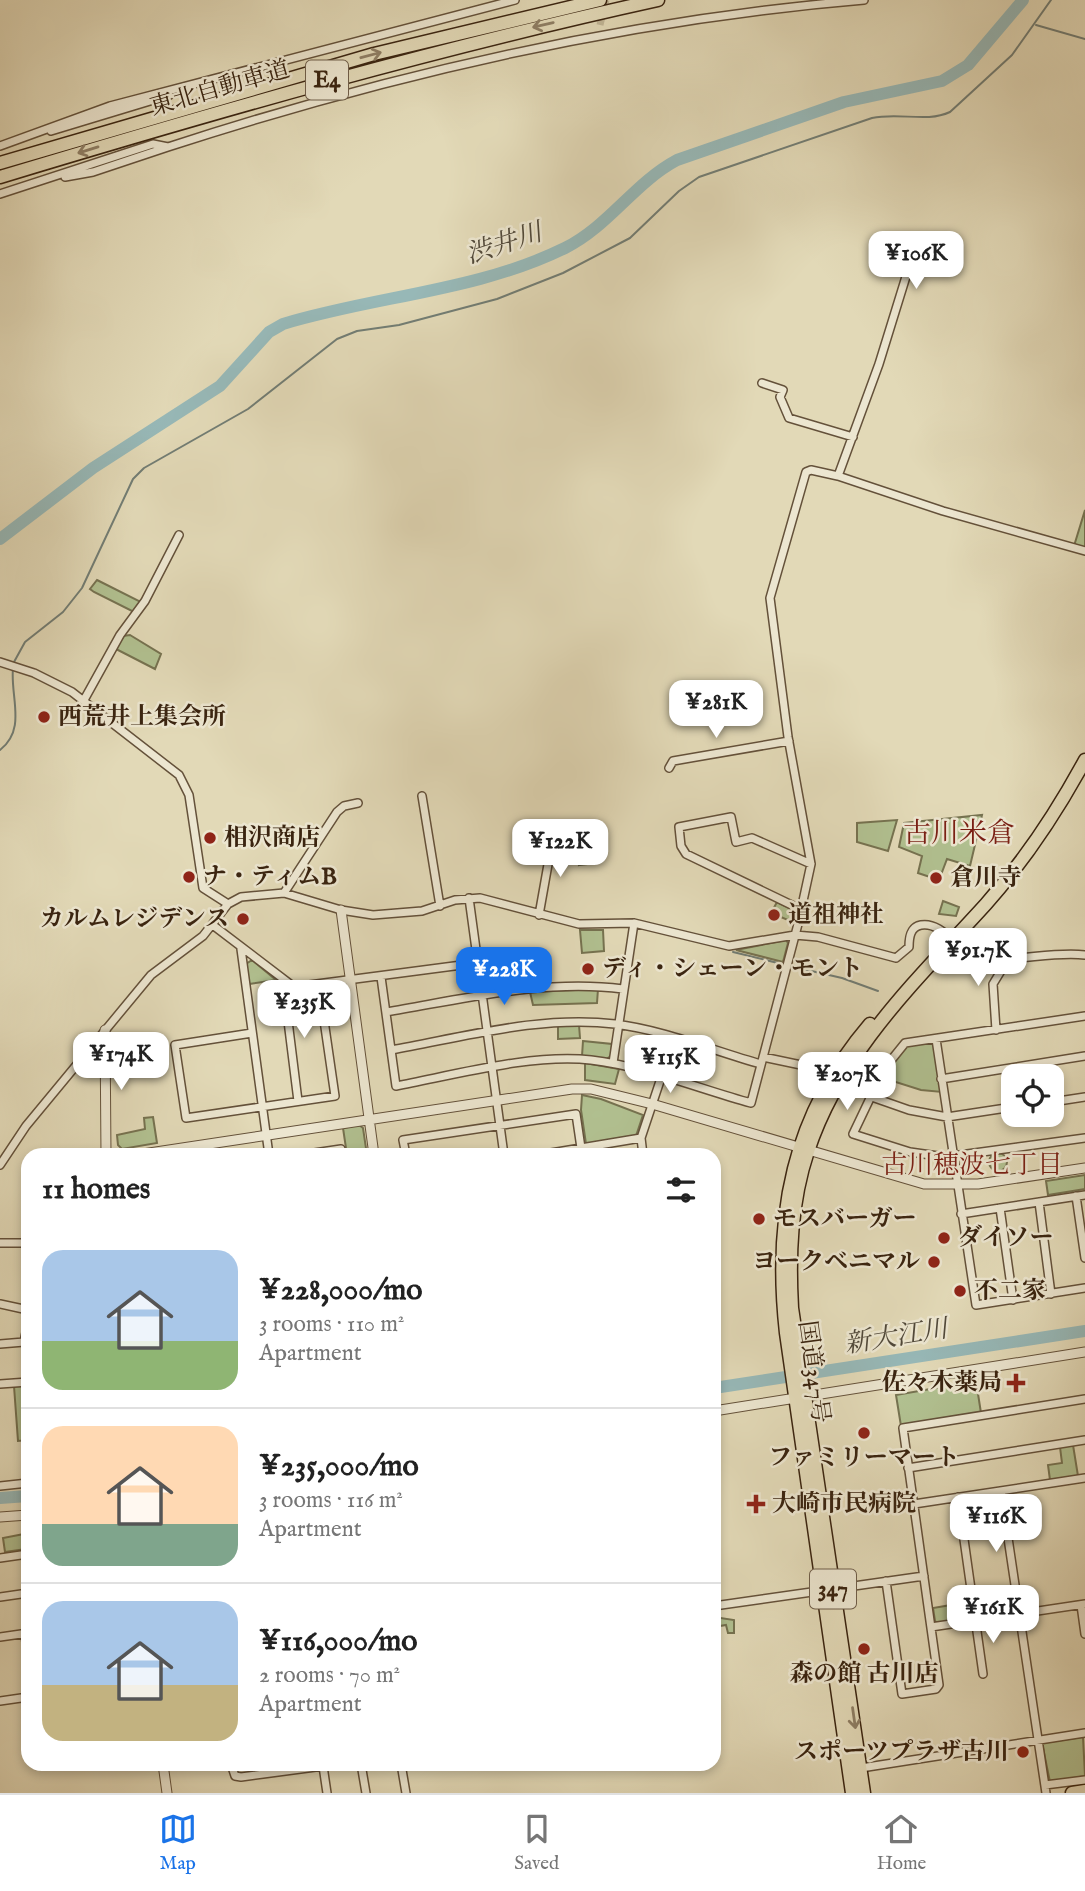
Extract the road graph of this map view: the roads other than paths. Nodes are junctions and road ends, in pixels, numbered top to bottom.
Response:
1 (515, 0) edge
2 (600, 0) edge
3 (657, 0) edge
4 (864, 0) edge
5 (600, 24) tunnel mouth
6 (600, 34) junction
7 (189, 87) junction
8 (30, 135) junction
9 (0, 146) edge
10 (169, 147) junction
11 (0, 163) edge
12 (0, 177) edge
13 (50, 180) junction
14 (0, 194) edge
15 (916, 241) dead end
16 (762, 383) dead end
17 (853, 437) junction
18 (838, 477) junction
19 (179, 535) dead end
20 (1085, 551) edge
21 (0, 662) edge
22 (84, 700) junction
23 (789, 741) junction
24 (1085, 760) edge
25 (669, 768) dead end
26 (422, 796) dead end
27 (358, 803) dead end
28 (552, 842) dead end
29 (811, 864) junction
30 (284, 893) junction
31 (469, 898) junction
32 (229, 904) junction
33 (440, 906) junction
34 (341, 910) junction
35 (802, 910) junction
36 (539, 915) junction
37 (634, 923) junction
38 (214, 926) junction
39 (795, 935) junction
40 (953, 939) junction
41 (241, 950) junction
42 (1085, 955) edge
43 (1010, 957) junction
44 (477, 963) junction
45 (381, 976) junction
46 (282, 981) junction
47 (350, 981) junction
48 (319, 986) junction
49 (623, 989) junction
50 (905, 990) junction
51 (482, 996) junction
52 (386, 1012) junction
53 (1085, 1016) edge
54 (618, 1025) junction
55 (105, 1030) junction
56 (996, 1030) junction
57 (251, 1033) junction
58 (487, 1033) junction
59 (936, 1039) junction
60 (391, 1050) junction
61 (1085, 1056) edge
62 (762, 1060) junction
63 (612, 1063) junction
64 (492, 1069) junction
65 (834, 1075) junction
66 (661, 1078) junction
67 (941, 1079) junction
68 (869, 1096) junction
69 (1085, 1097) edge
70 (496, 1098) junction
71 (1064, 1100) edge
72 (298, 1101) junction
73 (652, 1104) junction
74 (262, 1107) junction
75 (1001, 1109) edge
76 (947, 1117) junction
77 (369, 1119) junction
78 (500, 1125) junction
79 (266, 1135) junction
80 (641, 1138) junction
81 (1085, 1138) edge
82 (107, 1148) edge
83 (182, 1148) edge
84 (268, 1148) edge
85 (373, 1148) edge
86 (405, 1148) edge
87 (503, 1148) edge
88 (581, 1148) joint
89 (642, 1148) edge
90 (803, 1150) junction
91 (953, 1157) junction
92 (0, 1166) edge
93 (1085, 1168) edge
94 (957, 1185) junction
95 (1081, 1195) edge
96 (1039, 1202) junction
97 (1000, 1208) junction
98 (961, 1214) junction
99 (21, 1242) edge
100 (0, 1243) edge
101 (1085, 1258) edge
102 (1085, 1288) edge
103 (1051, 1294) junction
104 (1013, 1300) junction
105 (0, 1304) edge
106 (21, 1308) edge
107 (21, 1342) edge
108 (0, 1344) edge
109 (1085, 1352) edge
110 (21, 1382) edge
111 (0, 1384) edge
112 (799, 1391) junction
113 (1085, 1399) edge
114 (721, 1409) edge
115 (1085, 1440) edge
116 (908, 1468) junction
117 (1085, 1478) edge
118 (21, 1484) edge
119 (0, 1486) edge
120 (1001, 1491) junction
121 (958, 1497) junction
122 (914, 1504) junction
123 (21, 1516) edge
124 (0, 1517) edge
125 (21, 1555) edge
126 (0, 1558) edge
127 (924, 1576) junction
128 (886, 1581) junction
129 (828, 1590) junction
130 (21, 1594) edge
131 (0, 1597) edge
132 (1083, 1604) edge
133 (721, 1605) edge
134 (1018, 1614) junction
135 (975, 1620) junction
136 (931, 1627) junction
137 (21, 1634) edge
138 (1085, 1634) edge
139 (0, 1637) edge
140 (984, 1674) dead end
141 (21, 1698) edge
142 (0, 1701) edge
143 (1085, 1733) edge
144 (1038, 1740) junction
145 (860, 1768) junction
146 (164, 1771) edge
147 (233, 1771) edge
148 (286, 1771) edge
149 (324, 1771) edge
150 (362, 1771) edge
151 (402, 1771) edge
152 (1085, 1780) edge
153 (1046, 1789) edge
154 (1085, 1791) edge
155 (167, 1793) edge
156 (327, 1793) edge
157 (366, 1793) edge
158 (406, 1793) edge
159 (852, 1793) edge
160 (864, 1793) edge
161 (1072, 1793) edge

1 - 7 street
11 -> 2 highway, 東北自動車道 / E4
3 -> 12 highway, 東北自動車道 / E4
4 - 6 street
5 - 6 street
6 - 10 street
7 - 8 street
7 - 8 street
8 - 9 street
10 - 13 street
10 - 13 street
13 - 14 street
15 - 17 street
16 - 17 street
17 - 18 street
18 - 20 street
18 - 23 street
19 - 22 street
21 - 22 street
22 - 32 street
23 - 25 street
23 - 29 street
24 - 40 highway, 国道347号 / 347
26 - 33 street
27 - 30 street
28 - 36 street
29 - 35 street
29 - 35 street
30 - 32 street
30 - 34 street
31 - 33 street
31 - 36 street
31 - 44 street
32 - 38 street
33 - 34 street
34 - 47 street
35 - 39 street
36 - 37 street
37 - 39 street
37 - 49 street
38 - 41 street
38 - 55 street
39 - 40 street
39 - 62 street
40 - 43 street
40 - 50 highway, 国道347号 / 347
41 - 46 street
41 - 57 street
42 - 43 street
43 - 56 street
44 - 45 street
44 - 51 street
45 - 47 street
45 - 52 street
46 - 48 street
46 - 72 street
47 - 48 street
47 - 77 street
48 - 72 street
49 - 51 street
49 - 54 street
50 - 65 highway, 国道347号 / 347
50 - 90 highway, 国道347号 / 347
51 - 52 street
51 - 58 street
52 - 60 street
53 - 56 street
54 - 58 street
54 - 62 street
54 - 63 street
55 - 82 street
55 - 92 street
56 - 59 street
57 - 74 street
57 - 74 street
58 - 60 street
58 - 64 street
59 - 67 street
59 - 68 street
60 - 64 street
61 - 67 street
62 - 65 street
62 - 66 street
63 - 64 street
63 - 66 street
64 - 70 street
65 - 90 highway, 国道347号 / 347
66 - 73 street
67 - 76 street
68 - 76 street
68 - 91 street
69 - 71 street
70 - 73 street
70 - 77 street
70 - 78 street
72 - 74 street
73 - 80 street
73 - 90 street
74 - 79 street
75 - 76 street
76 - 91 street
77 - 79 street
77 - 85 street
78 - 86 street
78 - 87 street
78 - 88 street
79 - 83 street
79 - 84 street
80 - 88 street
80 - 89 street
81 - 91 street
90 - 94 street
90 - 112 highway, 国道347号 / 347
91 - 94 street
93 - 94 street
94 - 98 street
95 - 96 street
95 - 101 street
96 - 97 street
96 - 103 street
97 - 98 street
97 - 104 street
98 - 104 street
99 - 100 street
102 - 103 street
103 - 104 street
105 - 106 street
107 - 108 street
109 - 112 street
110 - 111 street
112 - 114 street
112 - 129 highway, 国道347号 / 347
113 - 116 street
115 - 116 street
116 - 122 street
117 - 120 street
118 - 119 street
120 - 121 street
120 - 134 street
121 - 122 street
121 - 135 street
122 - 127 street
123 - 124 street
125 - 126 street
127 - 128 street
127 - 136 street
128 - 129 street
128 - 136 street
129 - 133 street
129 -> 145 highway, 国道347号 / 347
129 - 159 highway, 国道347号 / 347
130 - 131 street
132 - 134 street
132 - 138 street
134 - 135 street
134 - 144 street
135 - 136 street
135 - 140 street
137 - 139 street
141 - 142 street
143 - 144 street
144 - 145 street
144 - 153 street
145 - 160 highway, 国道347号 / 347
146 - 155 street
147 - 148 street
149 - 156 street
150 - 157 street
151 - 158 street
152 - 153 street
154 - 161 highway

